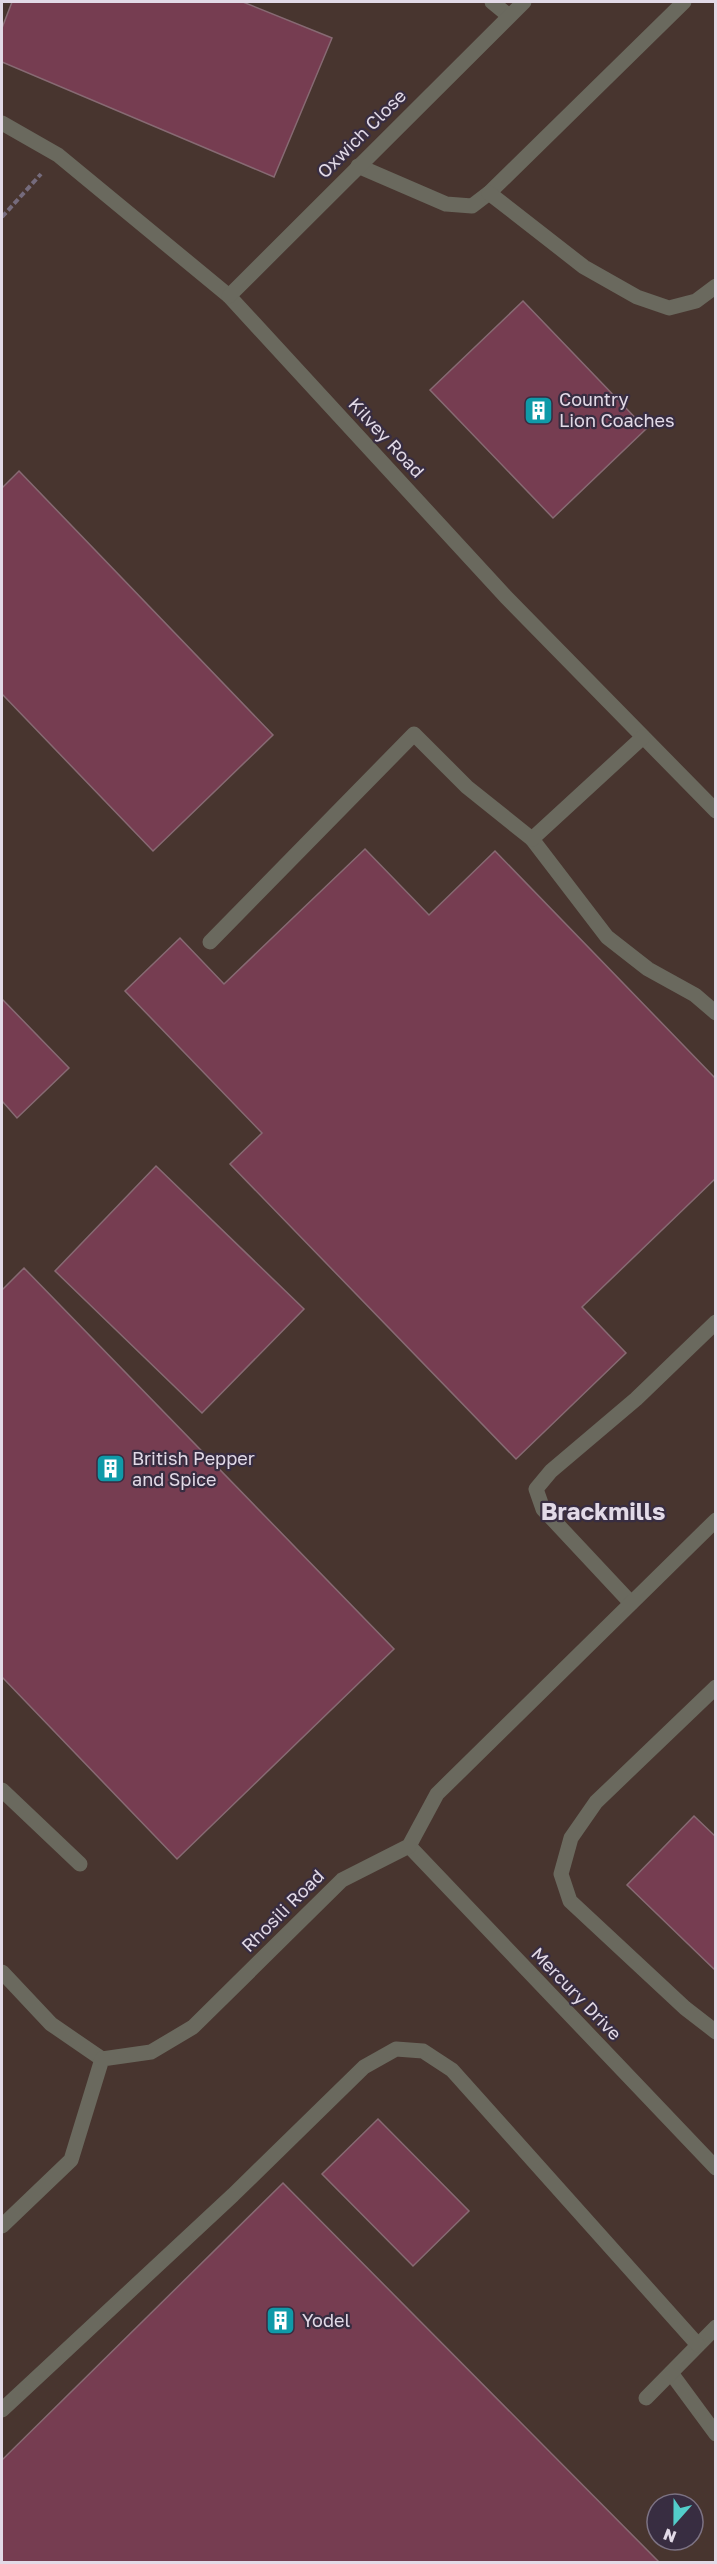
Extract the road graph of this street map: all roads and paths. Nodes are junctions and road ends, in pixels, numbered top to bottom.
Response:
1 (492, 2) edge
2 (524, 2) edge
3 (684, 2) edge
4 (508, 16) junction
5 (2, 123) edge
6 (58, 156) junction
7 (358, 166) junction
8 (489, 194) junction
9 (2, 217) edge
10 (716, 286) edge
11 (229, 296) junction
12 (643, 737) junction
13 (716, 810) edge
14 (532, 839) junction
15 (210, 942) dead end
16 (716, 1013) edge
17 (716, 1322) edge
18 (716, 1520) edge
19 (631, 1603) junction
20 (716, 1687) edge
21 (2, 1790) edge
22 (409, 1846) junction
23 (80, 1864) dead end
24 (2, 1972) edge
25 (716, 2032) edge
26 (102, 2059) junction
27 (710, 2152) edge
28 (716, 2168) edge
29 (2, 2226) edge
30 (716, 2327) edge
31 (698, 2345) junction
32 (671, 2373) junction
33 (646, 2398) dead end
34 (2, 2410) edge
35 (716, 2434) edge

1 - 4 street
2 - 4 street, Oxwich Close
3 - 8 street
4 - 7 street, Oxwich Close
5 - 6 street, Kilvey Road
6 - 9 path
6 - 11 street, Kilvey Road
7 - 8 street
7 - 11 street, Oxwich Close
8 - 10 street
11 - 12 street, Kilvey Road
12 - 13 street, Kilvey Road
12 - 14 street
14 - 15 street
14 - 16 street
17 - 19 street
18 - 19 street
19 - 22 street
20 - 25 street
21 - 23 street
22 - 26 street, Rhosili Road
22 - 27 street, Mercury Drive
24 - 26 street
26 - 29 street
27 - 28 street, Mercury Drive
30 - 31 street
31 - 32 street
31 - 34 street
32 - 33 street
32 - 35 street

